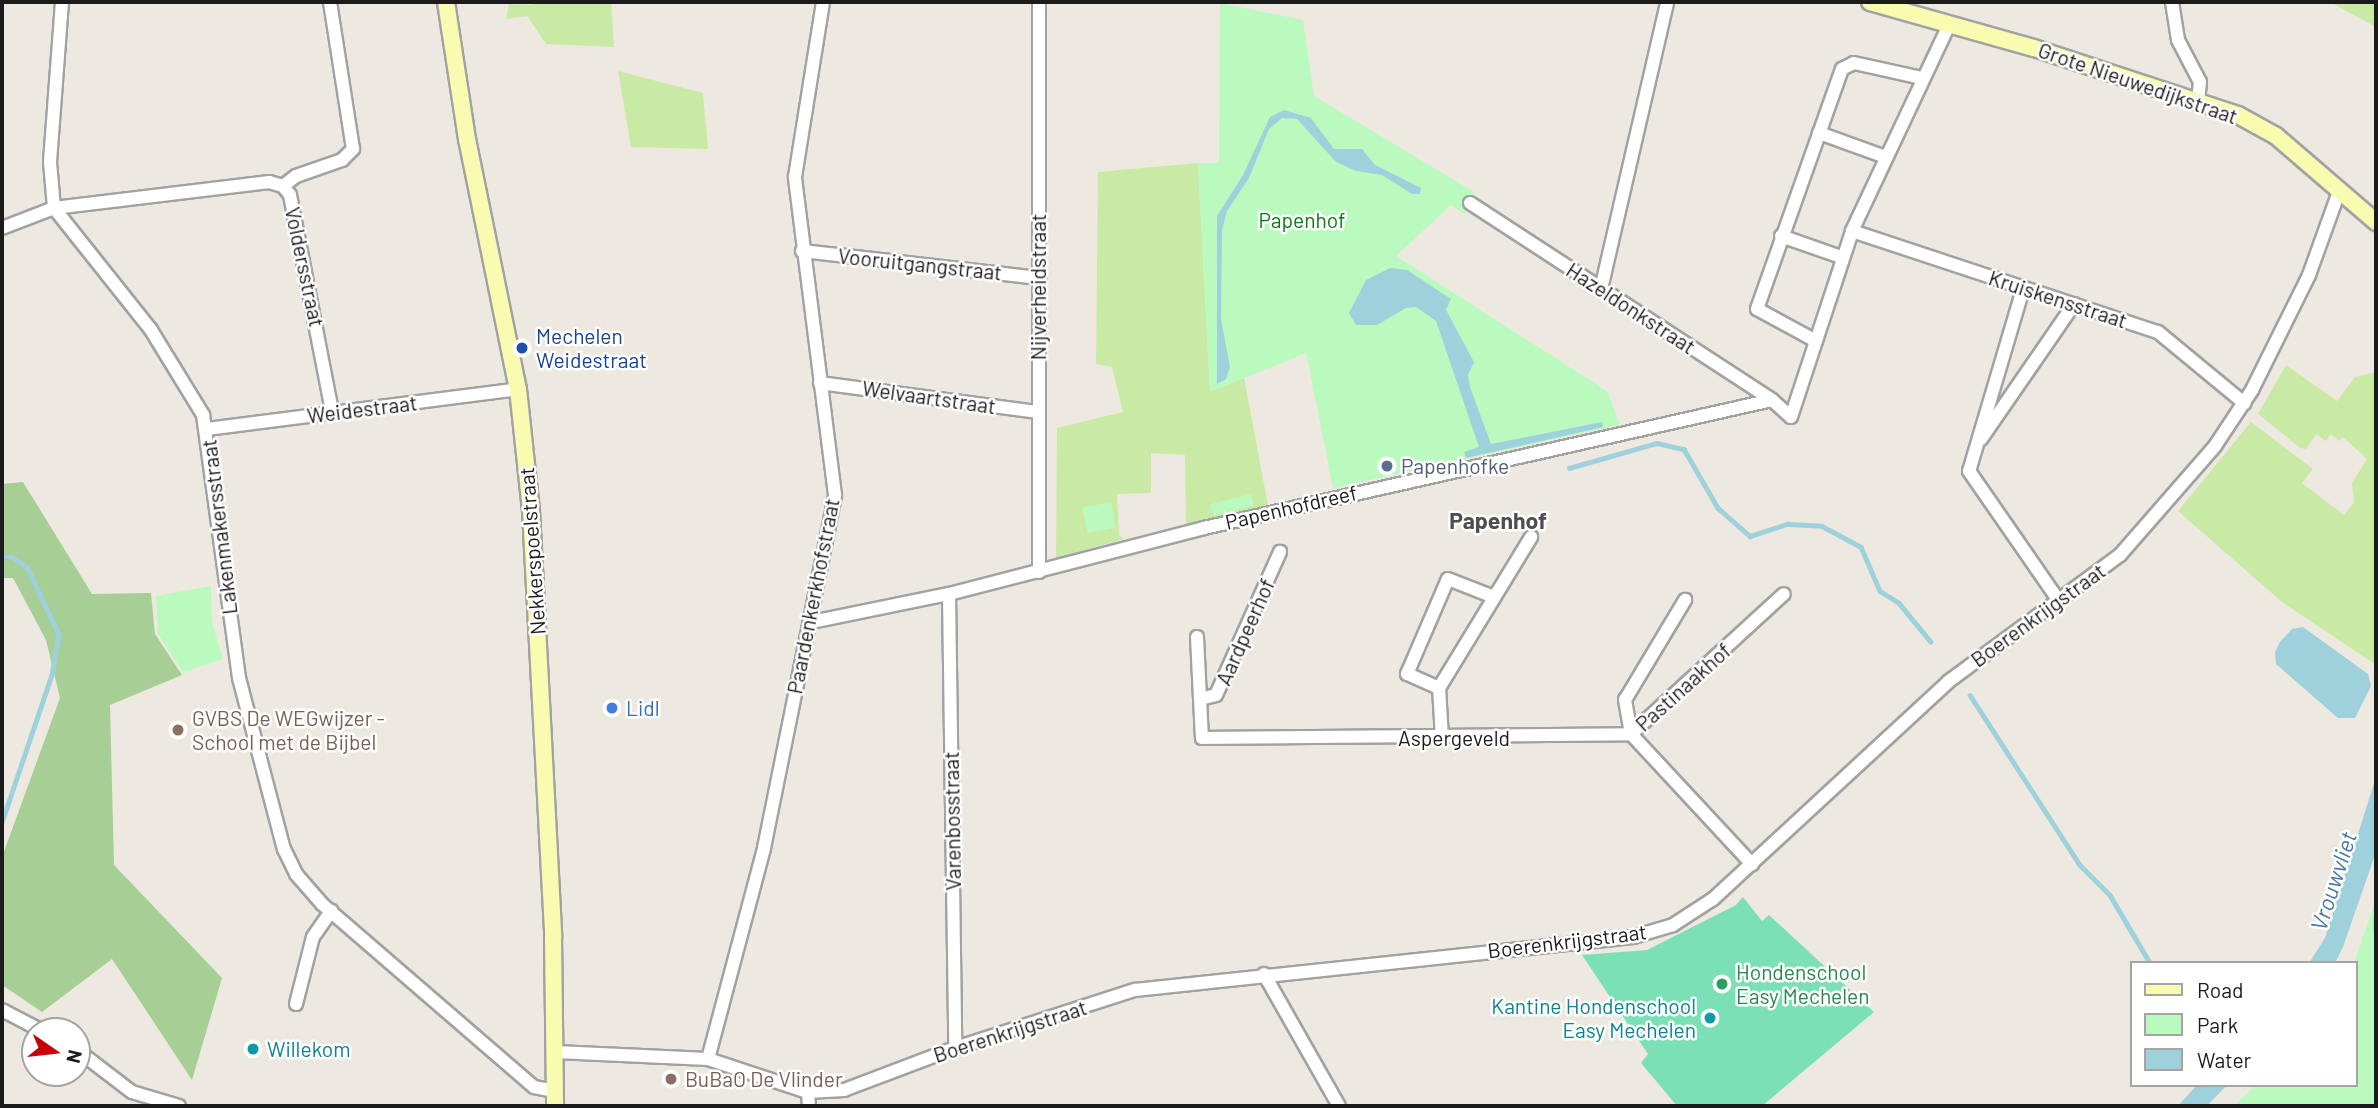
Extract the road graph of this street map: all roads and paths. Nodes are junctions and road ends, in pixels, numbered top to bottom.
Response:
1 (62, 2) edge
2 (330, 2) edge
3 (446, 2) edge
4 (823, 2) edge
5 (1039, 2) edge
6 (1667, 2) edge
7 (2172, 2) edge
8 (1880, 3) edge
9 (1950, 23) junction
10 (1922, 78) junction
11 (2198, 102) junction
12 (1819, 133) junction
13 (1883, 156) junction
14 (283, 186) junction
15 (2340, 189) junction
16 (1470, 203) dead end
17 (54, 208) junction
18 (2376, 222) edge
19 (2, 228) edge
20 (1852, 231) junction
21 (1781, 236) junction
22 (802, 251) junction
23 (1842, 257) junction
24 (1039, 278) junction
25 (1601, 289) junction
26 (2023, 289) junction
27 (2074, 304) junction
28 (1816, 341) junction
29 (820, 383) junction
30 (518, 389) junction
31 (1772, 400) junction
32 (2244, 403) junction
33 (332, 412) junction
34 (1038, 412) junction
35 (207, 429) junction
36 (1974, 448) junction
37 (1531, 537) dead end
38 (1280, 552) dead end
39 (1039, 572) junction
40 (949, 594) junction
41 (1784, 594) dead end
42 (1494, 597) junction
43 (1685, 600) dead end
44 (2059, 601) junction
45 (812, 622) junction
46 (1197, 637) dead end
47 (1439, 688) junction
48 (1200, 699) junction
49 (1631, 734) junction
50 (1442, 738) junction
51 (1752, 864) junction
52 (331, 911) junction
53 (1264, 974) junction
54 (296, 1004) dead end
55 (2, 1010) edge
56 (21, 1020) edge
57 (955, 1048) junction
58 (556, 1052) junction
59 (708, 1059) junction
60 (91, 1060) edge
61 (808, 1092) junction
62 (555, 1099) edge
63 (179, 1106) edge
64 (809, 1106) edge
65 (1339, 1106) edge

1 - 17 street
2 - 14 street
3 - 30 main road, Nekkerspoelstraat
4 - 22 street, Paardenkerkhofstraat
5 - 24 street, Nijverheidstraat
6 - 25 street
7 - 11 street
8 - 9 main road, Grote Nieuwedijkstraat
9 - 10 street
9 - 11 main road, Grote Nieuwedijkstraat
10 - 12 street
10 - 13 street
11 - 15 main road, Grote Nieuwedijkstraat
12 - 13 street
12 - 21 street
13 - 20 street
14 - 17 street, Voldersstraat
14 - 33 street, Voldersstraat
15 - 18 main road, Grote Nieuwedijkstraat
15 - 32 street, Boerenkrijgstraat
16 - 25 street, Hazeldonkstraat
17 - 19 street, Voldersstraat
17 - 35 street, Lakenmakersstraat
20 - 23 street
20 - 26 street, Kruiskensstraat
21 - 23 street
21 - 28 street
22 - 24 street, Vooruitgangstraat
22 - 29 street, Paardenkerkhofstraat
23 - 28 street
24 - 34 street, Nijverheidstraat
25 - 31 street, Hazeldonkstraat
26 - 27 street, Kruiskensstraat
26 - 36 street
27 - 32 street, Kruiskensstraat
27 - 36 street
28 - 31 street, Hazeldonkstraat
29 - 34 street, Welvaartstraat
29 - 45 street, Paardenkerkhofstraat
30 - 33 street, Weidestraat
30 - 58 main road, Nekkerspoelstraat
31 - 39 street, Papenhofdreef
32 - 44 street, Boerenkrijgstraat
33 - 35 street, Weidestraat
34 - 39 street, Nijverheidstraat
35 - 52 street, Lakenmakersstraat
36 - 44 street
37 - 42 street
38 - 48 street, Aardpeerhof
39 - 40 street, Papenhofdreef
40 - 45 street, Papenhofdreef
40 - 57 street, Varenbosstraat
41 - 49 street, Pastinaakhof
42 - 47 street
42 - 47 street
43 - 49 street, Pastinaakhof
44 - 51 street, Boerenkrijgstraat
45 - 59 street, Paardenkerkhofstraat
46 - 48 street, Aspergeveld
47 - 50 street
48 - 50 street, Aspergeveld
49 - 50 street, Aspergeveld
49 - 51 street
51 - 53 street, Boerenkrijgstraat
52 - 54 street
52 - 62 street, Lakenmakersstraat
53 - 57 street, Boerenkrijgstraat
53 - 65 street
55 - 56 street
57 - 61 street, Boerenkrijgstraat
58 - 59 street, Boerenkrijgstraat
58 - 62 main road, Nekkerspoelstraat
59 - 61 street, Boerenkrijgstraat
60 - 63 street
61 - 64 street

